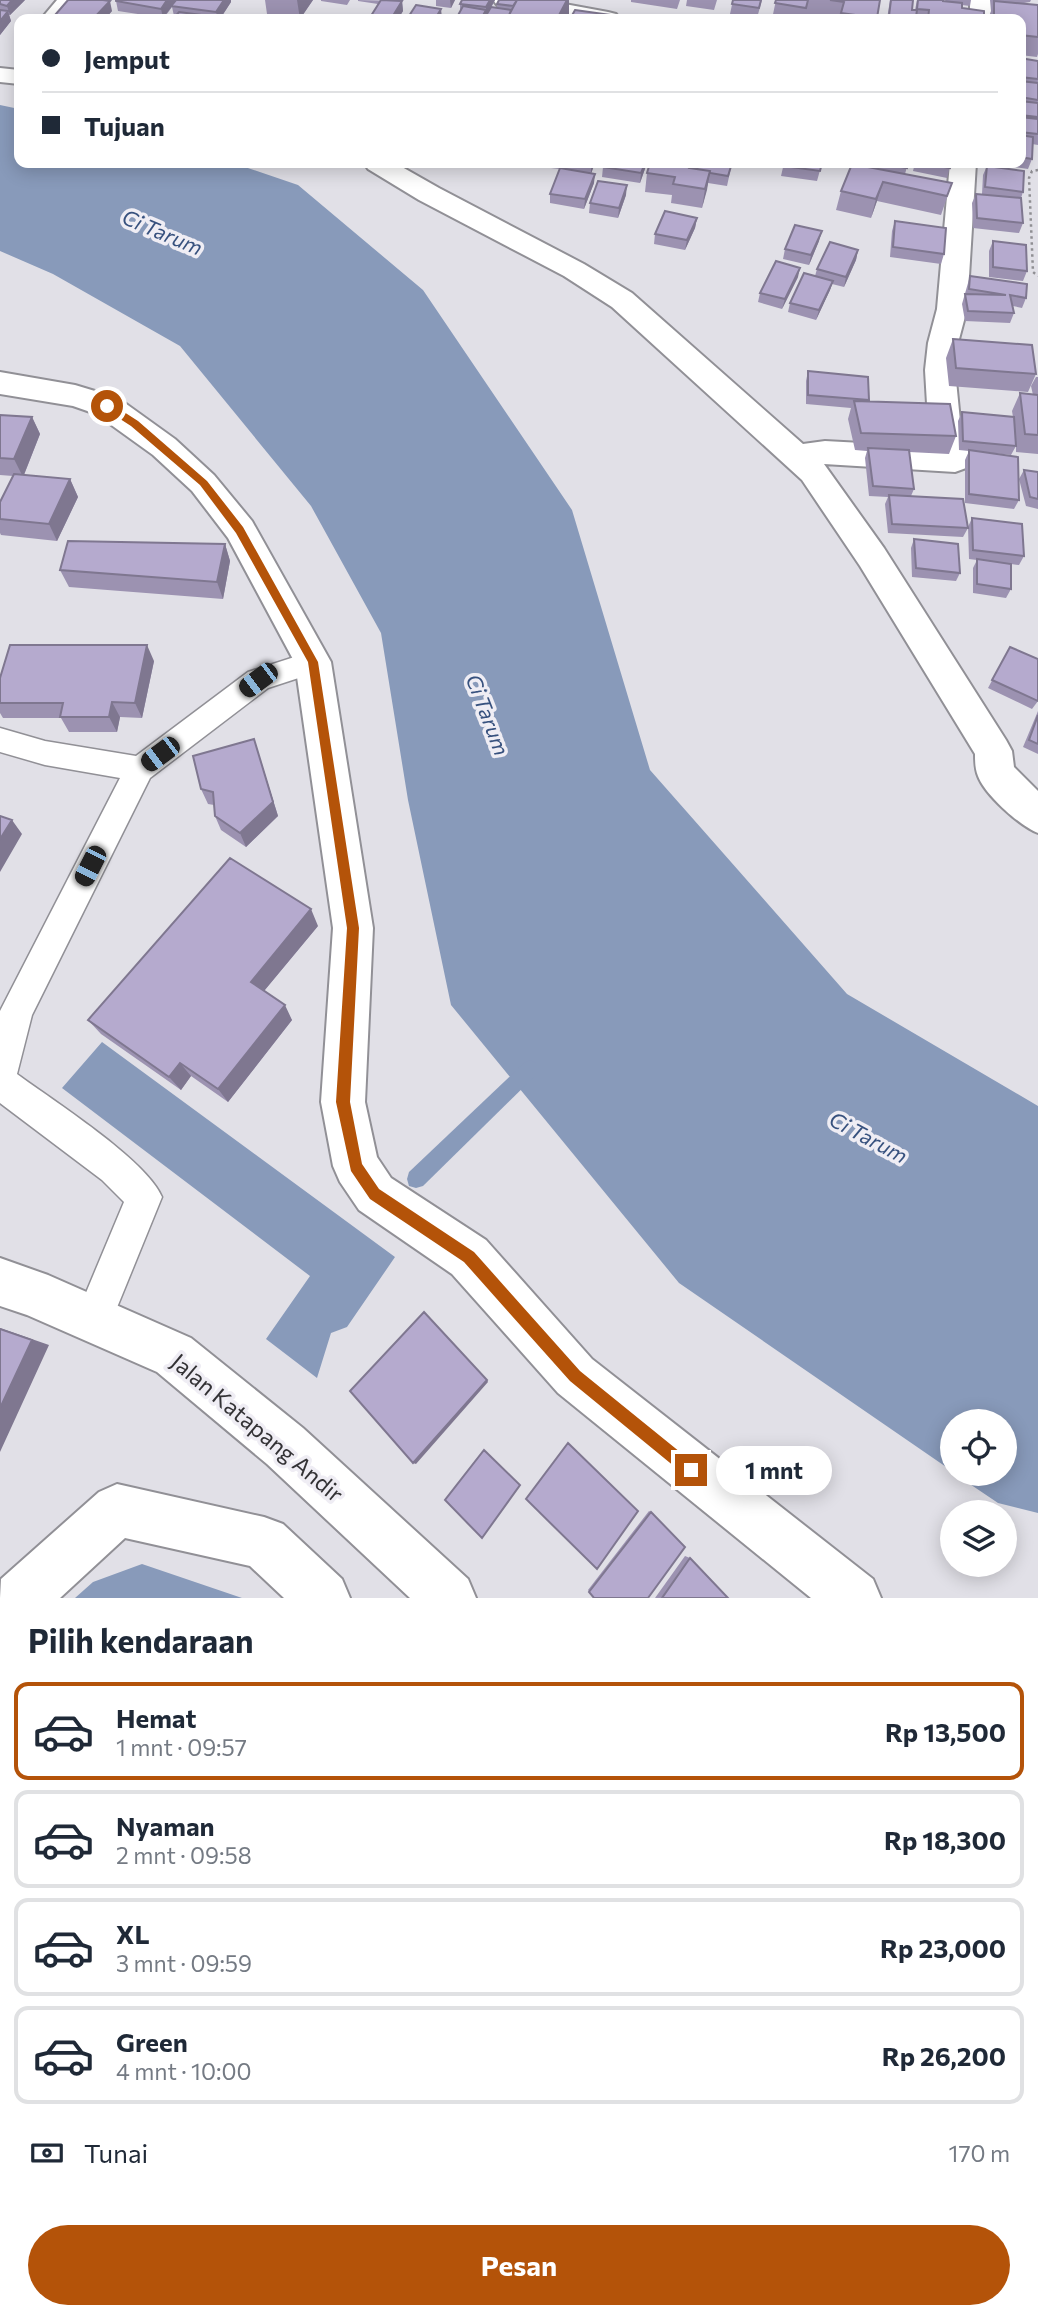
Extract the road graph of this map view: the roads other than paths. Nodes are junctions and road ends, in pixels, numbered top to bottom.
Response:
1 (69, 0) edge
2 (505, 0) edge
3 (575, 10) edge
4 (57, 14) edge
5 (385, 168) edge
6 (963, 168) edge
7 (0, 383) edge
8 (796, 457) junction
9 (313, 662) junction
10 (0, 740) edge
11 (140, 769) junction
12 (1038, 816) edge
13 (0, 1075) edge
14 (0, 1082) edge
15 (0, 1282) edge
16 (94, 1319) junction
17 (20, 1598) edge
18 (323, 1598) edge
19 (449, 1598) edge
20 (855, 1598) edge

1 - 4 street
2 - 3 street
5 - 8 street
6 - 8 street
7 - 9 street
8 - 12 street
9 - 11 lane
9 - 20 street
10 - 11 lane
11 - 13 lane
14 - 16 lane
15 - 16 street, Jalan Katapang Andir
16 - 19 street, Jalan Katapang Andir
17 - 18 street

